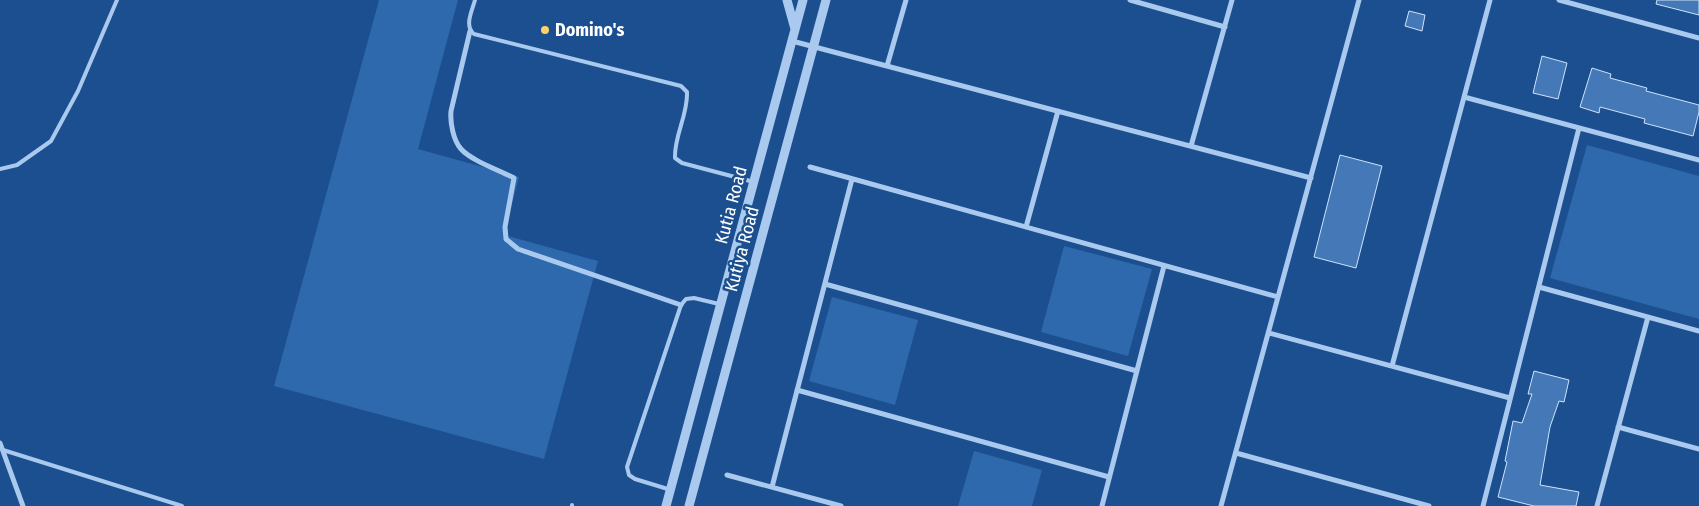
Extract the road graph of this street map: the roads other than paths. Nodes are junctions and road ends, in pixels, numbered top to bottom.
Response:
1 (117, 0) edge
2 (475, 0) edge
3 (787, 0) edge
4 (803, 0) edge
5 (826, 0) edge
6 (906, 0) edge
7 (1130, 0) edge
8 (1232, 0) edge
9 (1359, 0) edge
10 (1490, 0) edge
11 (1559, 0) edge
12 (1225, 26) junction
13 (795, 29) junction
14 (470, 31) junction
15 (1699, 38) edge
16 (792, 41) junction
17 (814, 47) junction
18 (887, 66) junction
19 (1464, 97) junction
20 (1058, 111) junction
21 (1579, 128) junction
22 (1192, 146) junction
23 (1699, 160) edge
24 (810, 167) dead end
25 (0, 169) edge
26 (1311, 178) junction
27 (852, 179) junction
28 (754, 182) junction
29 (1026, 227) junction
30 (1164, 266) junction
31 (825, 284) junction
32 (1539, 287) junction
33 (1278, 297) junction
34 (681, 304) junction
35 (721, 304) junction
36 (1648, 317) junction
37 (1699, 331) edge
38 (1268, 333) junction
39 (1392, 366) junction
40 (1137, 371) junction
41 (797, 390) junction
42 (1510, 398) junction
43 (1618, 427) junction
44 (0, 443) edge
45 (1699, 449) edge
46 (3, 450) junction
47 (1236, 453) junction
48 (727, 475) dead end
49 (1109, 478) junction
50 (772, 487) junction
51 (670, 490) junction
52 (24, 506) edge
53 (182, 506) edge
54 (666, 506) edge
55 (689, 506) edge
56 (840, 506) edge
57 (1102, 506) edge
58 (1222, 506) edge
59 (1429, 506) edge
60 (1482, 506) edge
61 (1597, 506) edge

1 - 25 lane
2 - 14 lane
3 - 13 street
4 - 13 street, Kutia Road
5 - 17 street, Kutiya Road
6 - 18 street
7 - 12 street
8 - 12 street
9 - 26 street
10 - 19 street
11 - 15 street
12 - 22 street
13 - 16 street, Kutia Road
14 - 28 lane
14 - 34 street
16 - 17 street
16 - 28 street, Kutia Road
17 - 18 street
17 - 55 street, Kutiya Road
18 - 20 street
19 - 21 street
19 - 39 street
20 - 22 street
20 - 29 street
21 - 23 street
21 - 32 street
22 - 26 street
24 - 27 street
26 - 33 street
27 - 29 street
27 - 31 street
28 - 35 street, Kutia Road
29 - 30 street
30 - 33 street
30 - 40 street
31 - 40 street
31 - 41 street
32 - 36 street
32 - 42 street
33 - 38 street
34 - 35 lane
34 - 51 lane
35 - 51 street, Kutia Road
36 - 37 street
36 - 43 street
38 - 39 street
38 - 47 street
39 - 42 street
40 - 49 street
41 - 49 street
41 - 50 street
42 - 60 street
43 - 45 street
43 - 61 street
44 - 46 street
46 - 52 street
46 - 53 lane
47 - 58 street
47 - 59 street
48 - 50 street
49 - 57 street
50 - 56 street
51 - 54 street, Kutia Road

